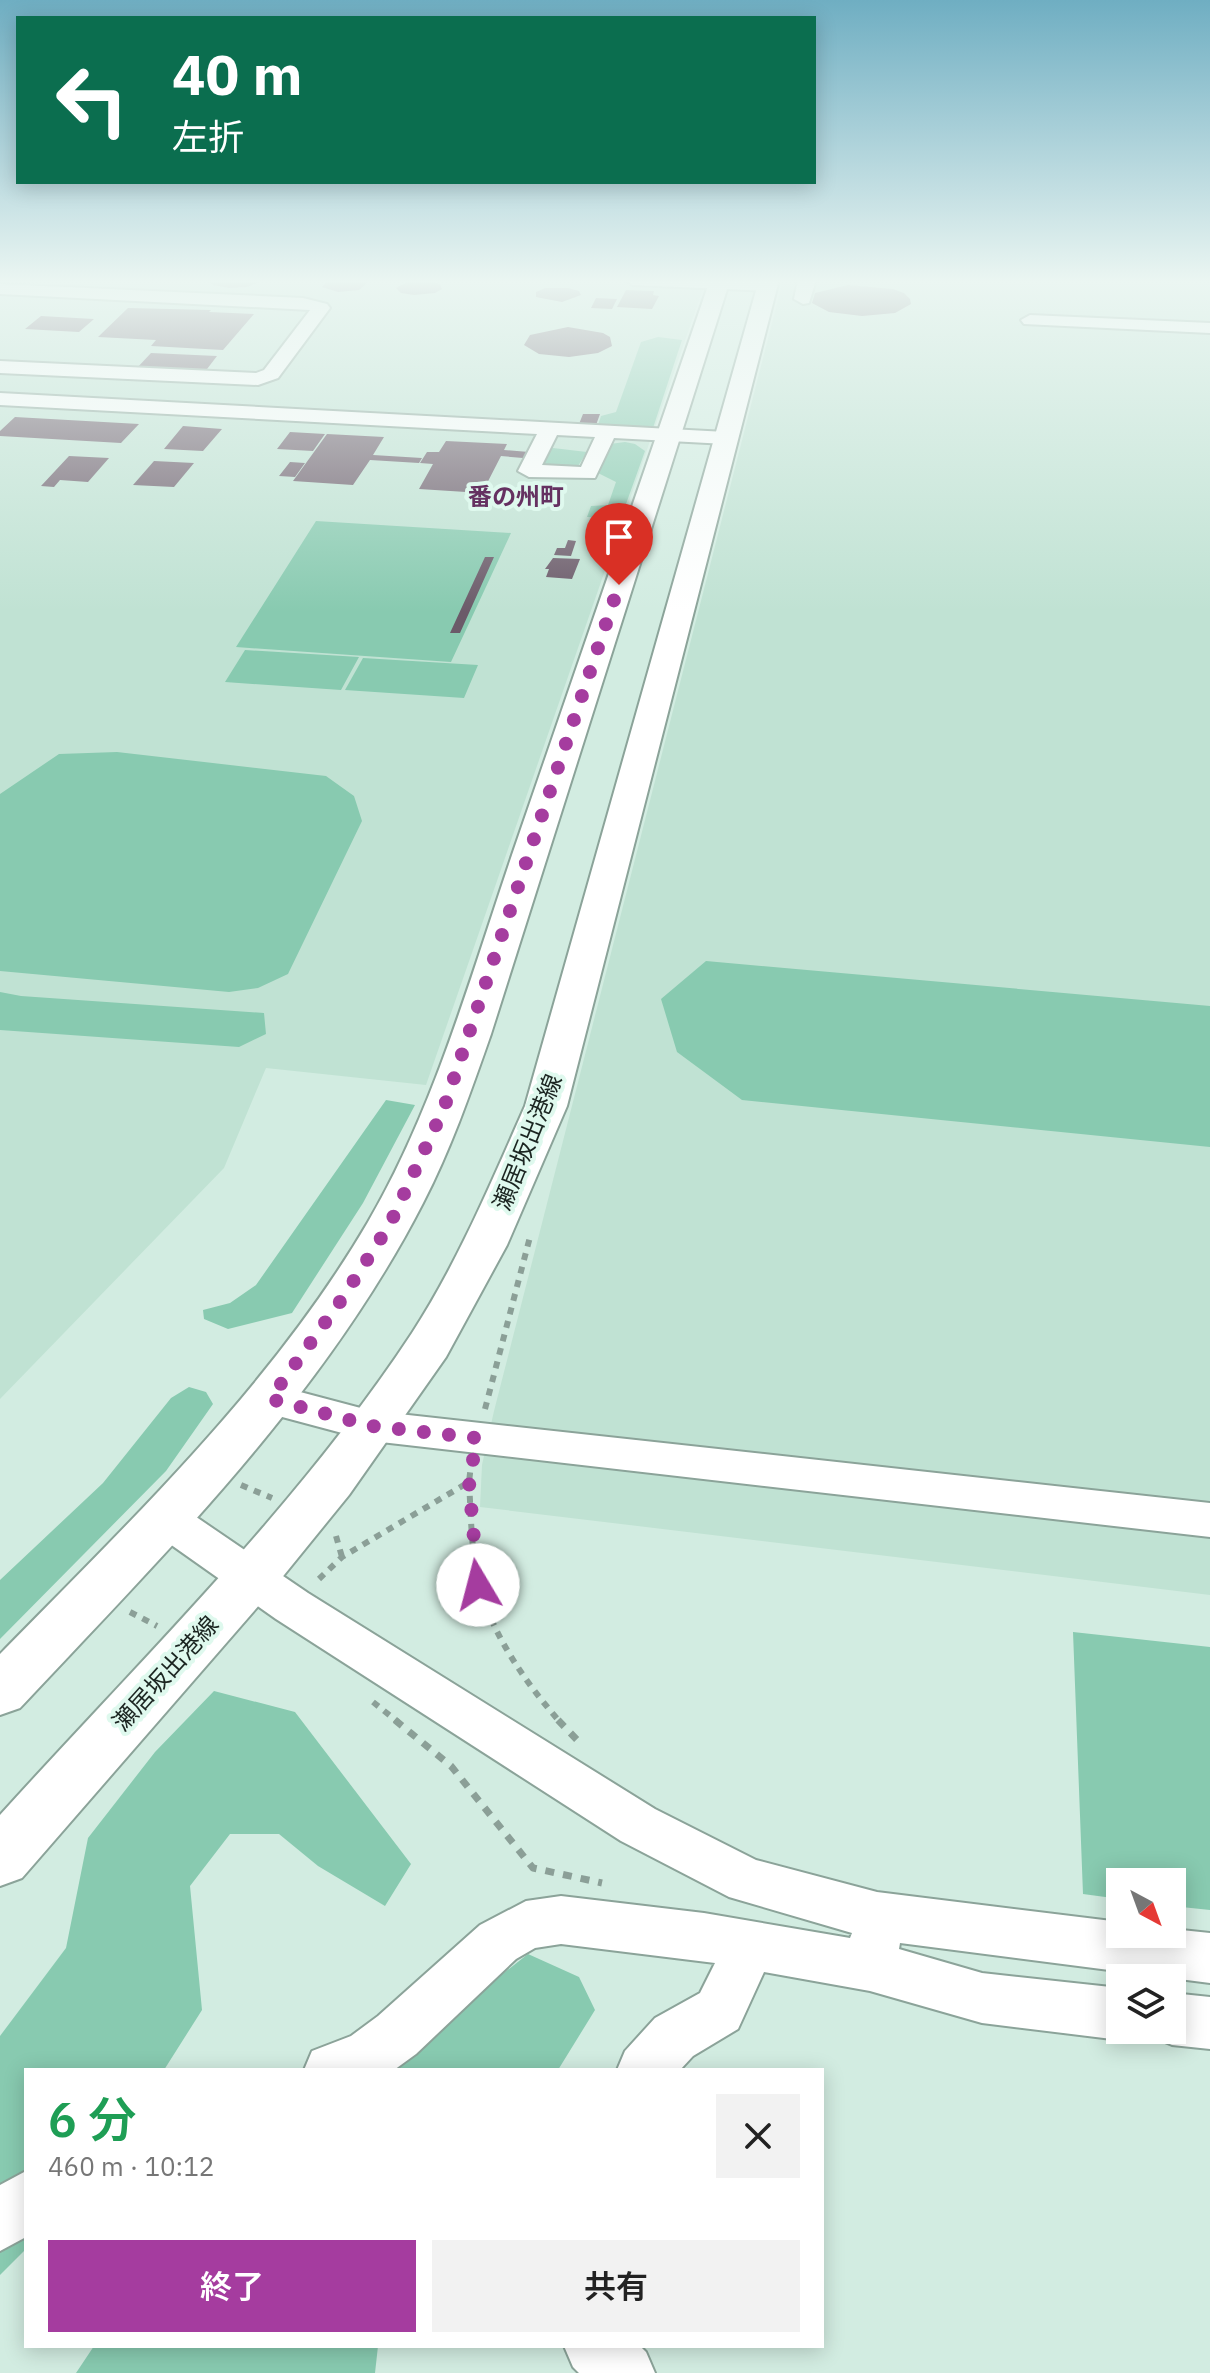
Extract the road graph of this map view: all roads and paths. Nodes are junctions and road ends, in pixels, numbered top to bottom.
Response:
1 (680, 391) edge
2 (745, 391) edge
3 (0, 399) edge
4 (550, 429) junction
5 (607, 432) junction
6 (669, 436) junction
7 (726, 438) junction
8 (534, 1222) dead end
9 (270, 1399) junction
10 (372, 1426) junction
11 (477, 1438) junction
12 (469, 1482) junction
13 (237, 1483) dead end
14 (284, 1503) dead end
15 (168, 1520) junction
16 (1210, 1520) edge
17 (332, 1523) dead end
18 (342, 1557) junction
19 (251, 1578) junction
20 (319, 1579) dead end
21 (125, 1609) dead end
22 (160, 1627) dead end
23 (0, 1691) edge
24 (360, 1693) dead end
25 (592, 1753) dead end
26 (0, 1858) edge
27 (608, 1885) dead end
28 (877, 1916) junction
29 (750, 1945) junction
30 (1210, 1958) edge
31 (870, 1966) junction
32 (1106, 2012) edge
33 (1186, 2020) edge
34 (1210, 2023) edge
35 (337, 2068) edge
36 (646, 2068) edge
37 (24, 2202) edge
38 (0, 2222) edge
39 (596, 2348) edge
40 (625, 2373) edge

1 - 6 main road
2 - 7 main road, 瀬居坂出港線
3 - 4 street
4 - 5 street
4 - 5 street
5 - 6 street
6 - 7 street
6 - 9 main road
7 - 10 main road, 瀬居坂出港線
8 - 11 path
9 - 10 street
9 - 15 main road
10 - 11 street
10 - 19 main road, 瀬居坂出港線
11 - 12 path
11 - 16 street
12 - 18 path
12 - 25 path
13 - 14 path
15 - 19 street
15 - 23 main road
17 - 18 path
18 - 20 path
19 - 26 main road, 瀬居坂出港線
19 - 28 street
21 - 22 path
24 - 27 path
28 - 30 street
28 - 31 street
29 - 31 street
29 - 35 street
29 - 36 street
31 - 32 street
33 - 34 street
37 - 38 street
39 - 40 street

